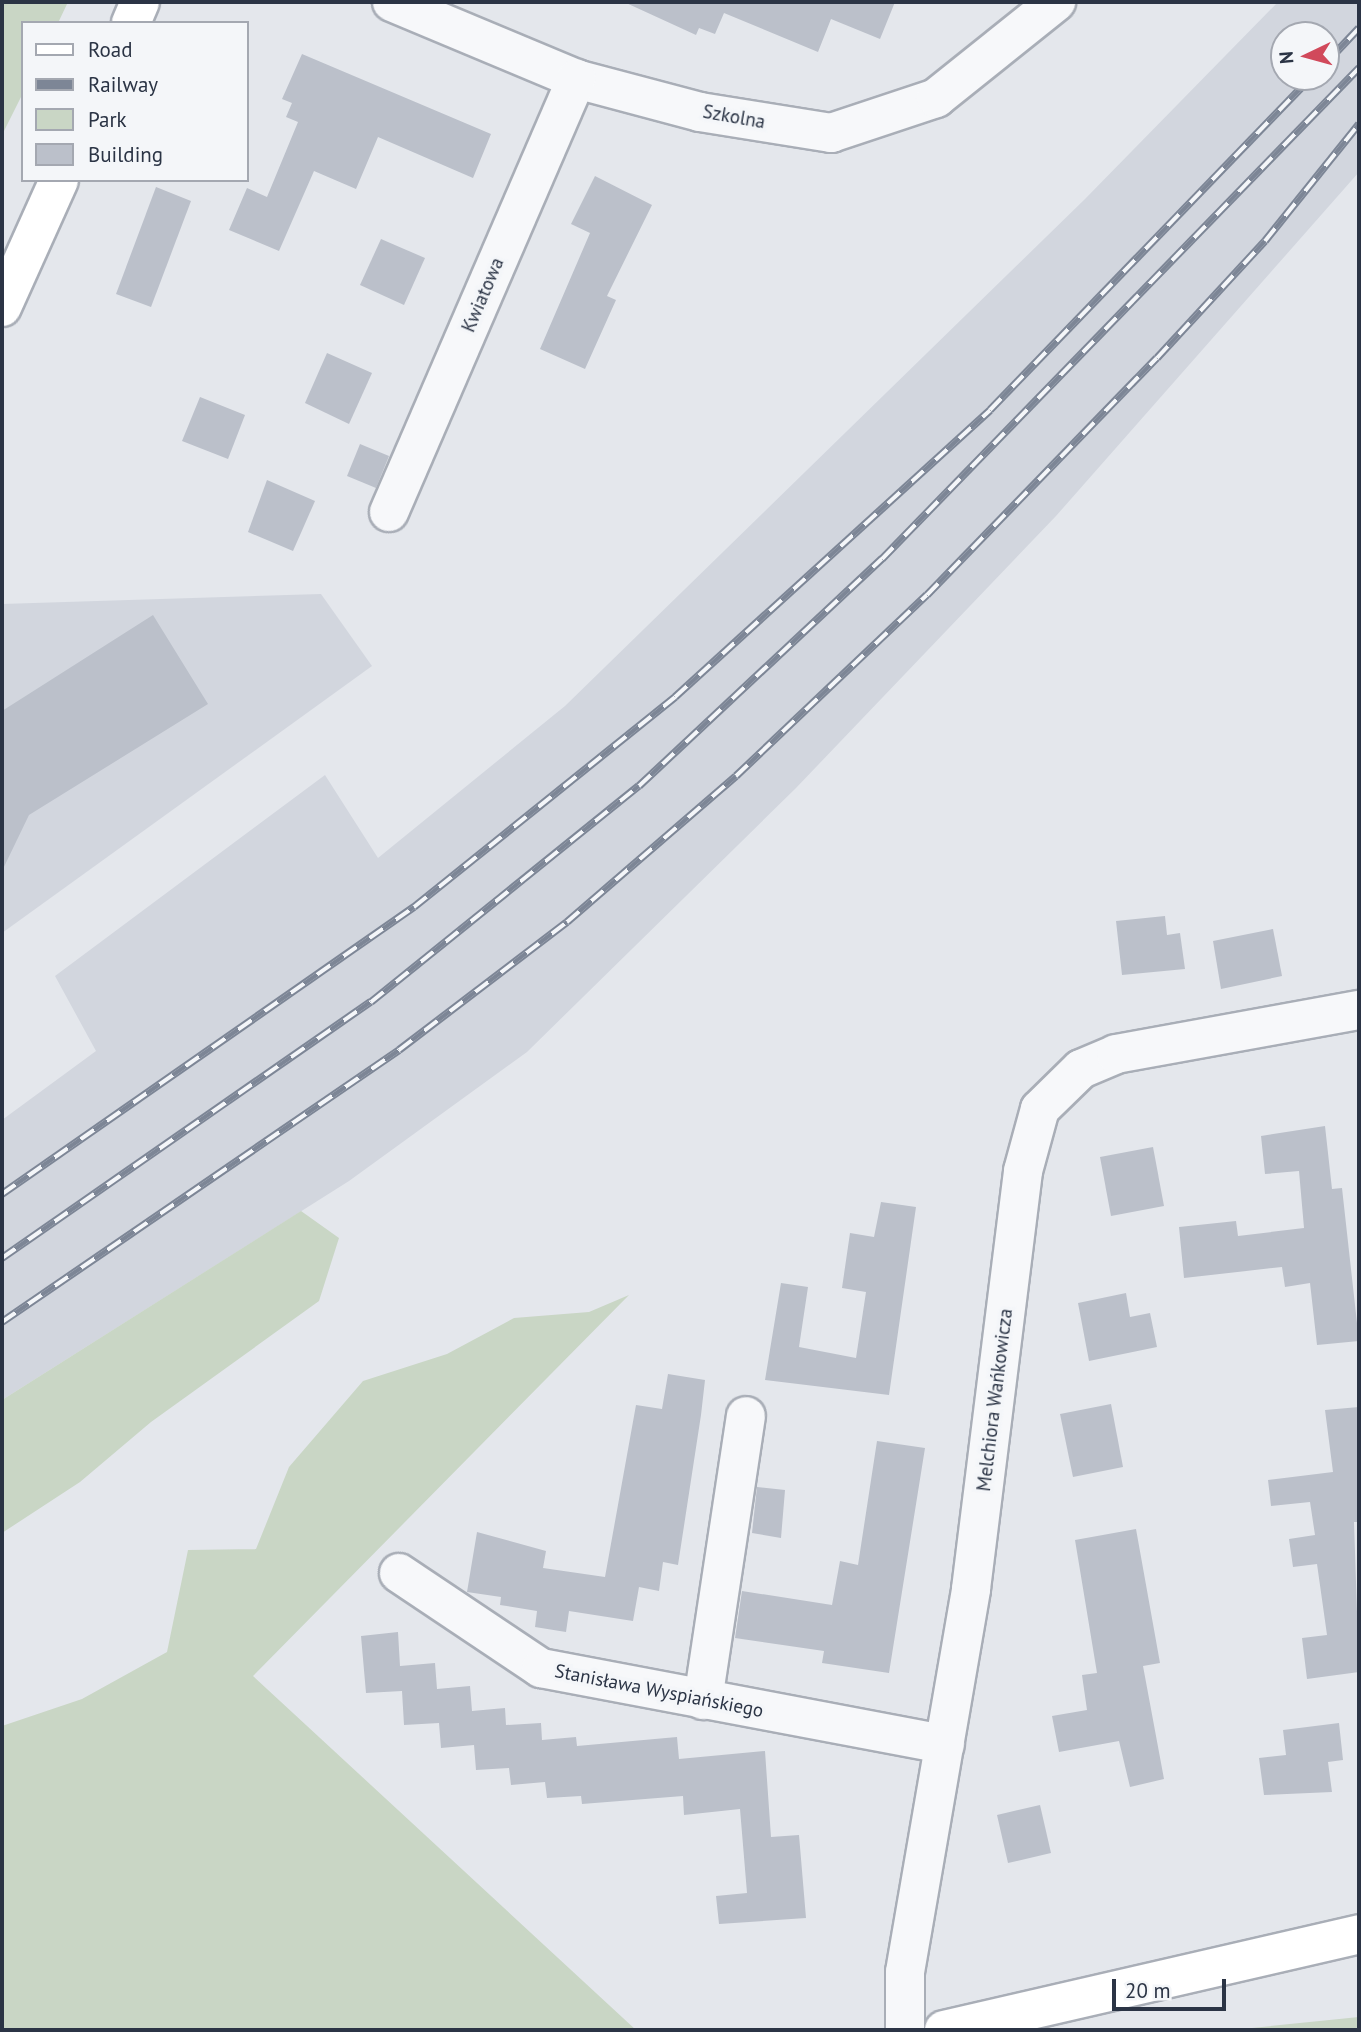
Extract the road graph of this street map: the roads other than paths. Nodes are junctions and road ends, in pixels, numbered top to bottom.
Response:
1 (140, 2) edge
2 (392, 2) edge
3 (1056, 2) edge
4 (132, 21) edge
5 (576, 79) junction
6 (58, 182) edge
7 (2, 307) edge
8 (389, 512) dead end
9 (1359, 1010) edge
10 (746, 1416) dead end
11 (399, 1573) dead end
12 (703, 1700) junction
13 (946, 1744) junction
14 (1359, 1934) edge
15 (905, 2030) edge
16 (944, 2030) edge

1 - 4 street
2 - 5 street, Szkolna
3 - 5 street, Szkolna
5 - 8 street, Kwiatowa
6 - 7 street
9 - 13 street, Melchiora Wańkowicza
10 - 12 street
11 - 12 street, Stanisława Wyspiańskiego
12 - 13 street, Stanisława Wyspiańskiego
13 - 15 street, Melchiora Wańkowicza
14 - 16 street

